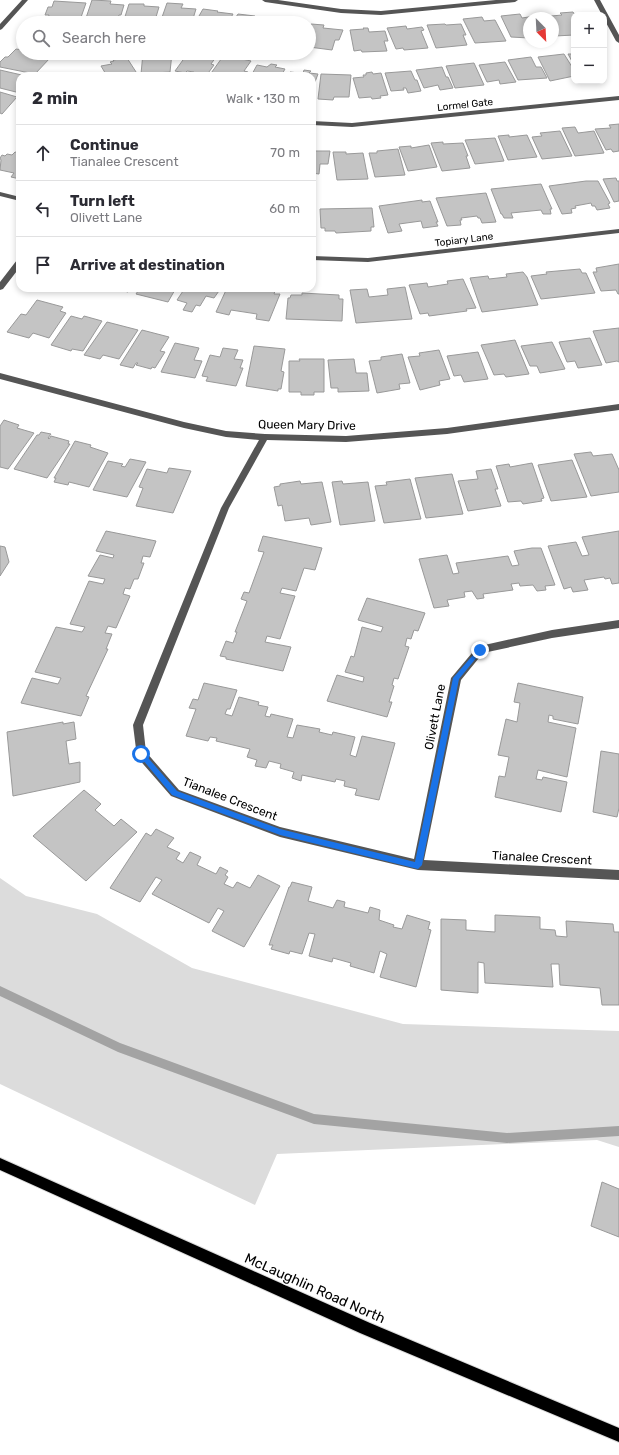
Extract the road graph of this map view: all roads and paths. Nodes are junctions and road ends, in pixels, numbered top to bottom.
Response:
1 (25, 0) edge
2 (265, 0) edge
3 (514, 0) edge
4 (597, 0) edge
5 (0, 28) edge
6 (619, 41) edge
7 (619, 98) edge
8 (316, 123) edge
9 (0, 194) edge
10 (16, 198) edge
11 (619, 231) edge
12 (316, 258) edge
13 (16, 267) edge
14 (0, 287) edge
15 (0, 376) edge
16 (619, 407) edge
17 (265, 437) junction
18 (619, 624) edge
19 (418, 865) junction
20 (619, 875) edge
21 (0, 1164) edge
22 (619, 1435) edge

1 - 5 street
2 - 3 street
4 - 6 street
7 - 8 street, Lormel Gate
9 - 10 street
11 - 12 street, Topiary Lane
13 - 14 street
15 - 17 street, Queen Mary Drive
16 - 17 street, Queen Mary Drive
17 - 19 street, Tianalee Crescent
18 - 19 street, Olivett Lane
19 - 20 street, Tianalee Crescent
21 - 22 main road, McLaughlin Road North

